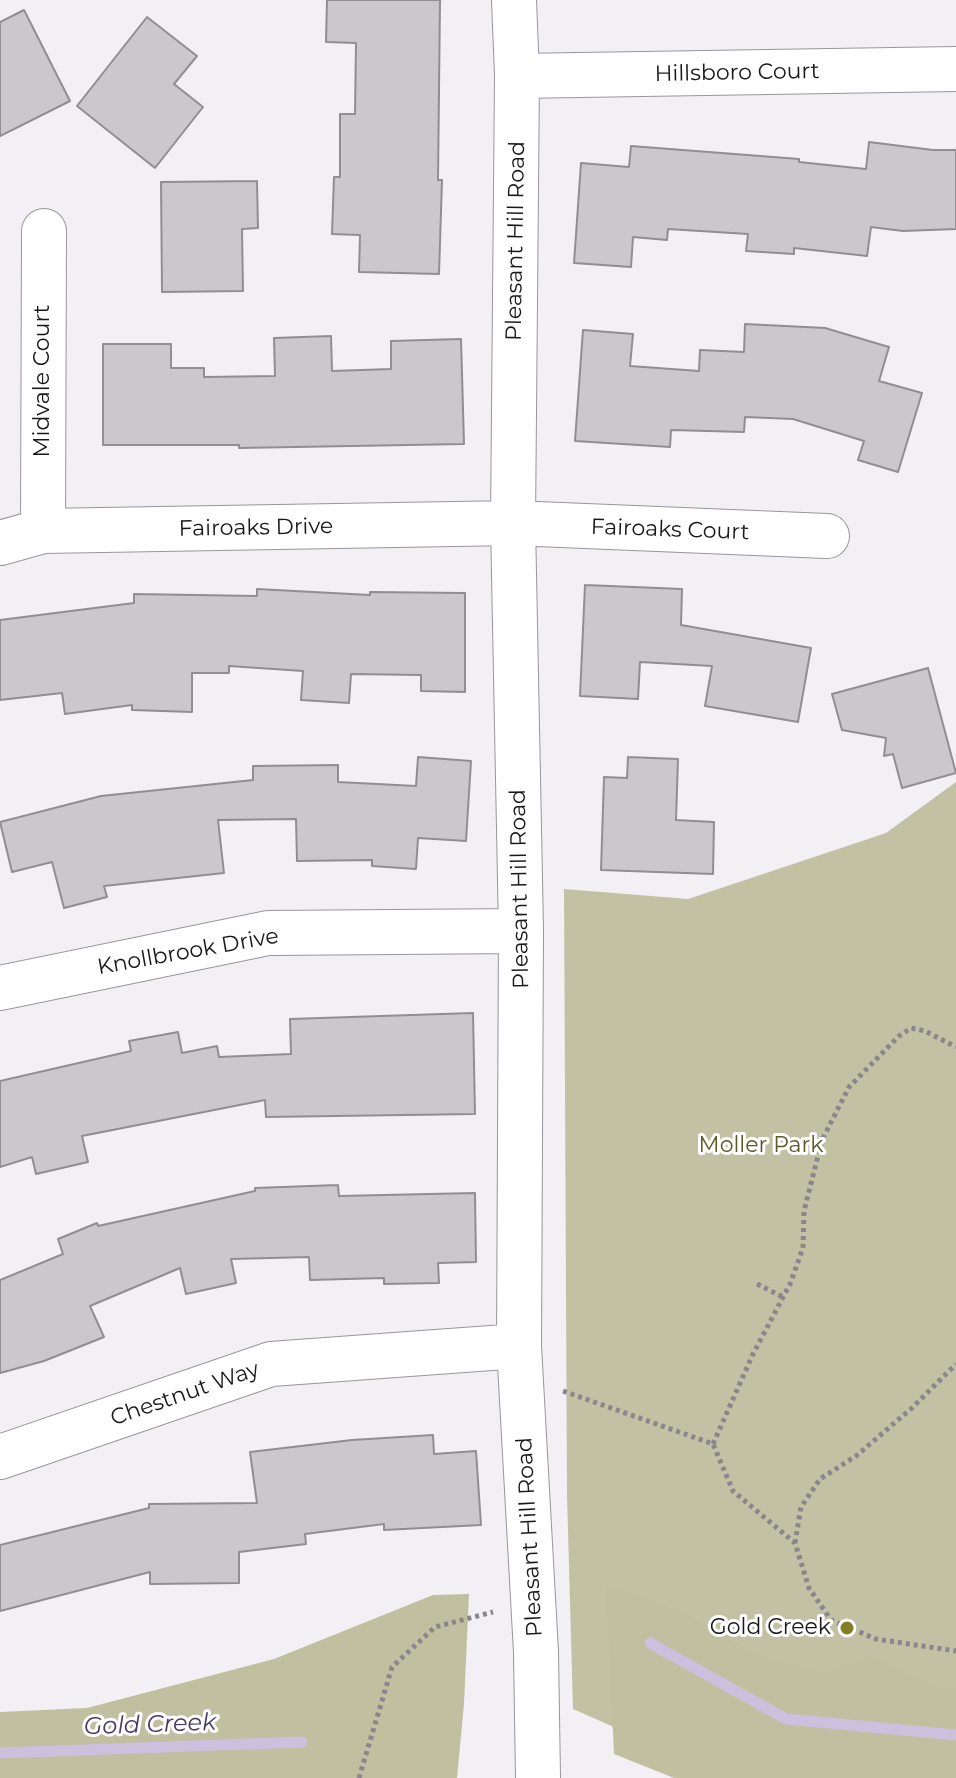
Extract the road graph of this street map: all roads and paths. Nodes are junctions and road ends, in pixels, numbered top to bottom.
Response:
1 (514, 0) edge
2 (956, 69) edge
3 (517, 76) junction
4 (44, 231) dead end
5 (513, 523) junction
6 (43, 531) junction
7 (827, 536) dead end
8 (0, 543) edge
9 (521, 931) junction
10 (0, 988) edge
11 (954, 1045) edge
12 (757, 1284) dead end
13 (783, 1297) junction
14 (520, 1362) junction
15 (956, 1364) edge
16 (713, 1444) junction
17 (0, 1457) edge
18 (795, 1543) junction
19 (534, 1606) junction
20 (956, 1651) edge
21 (359, 1778) edge
22 (538, 1778) edge

1 - 3 street, Pleasant Hill Road
2 - 3 street, Hillsboro Court
3 - 5 street, Pleasant Hill Road
4 - 6 street, Midvale Court
5 - 6 street, Fairoaks Drive
5 - 7 street, Fairoaks Court
5 - 9 street, Pleasant Hill Road
6 - 8 street, Fairoaks Drive
9 - 10 street, Knollbrook Drive
9 - 14 street, Pleasant Hill Road
11 - 13 path
12 - 13 path
13 - 16 path
14 - 16 path
14 - 17 street, Chestnut Way
14 - 19 street, Pleasant Hill Road
15 - 18 path
16 - 18 path
18 - 20 path
19 - 21 path
19 - 22 street, Pleasant Hill Road

